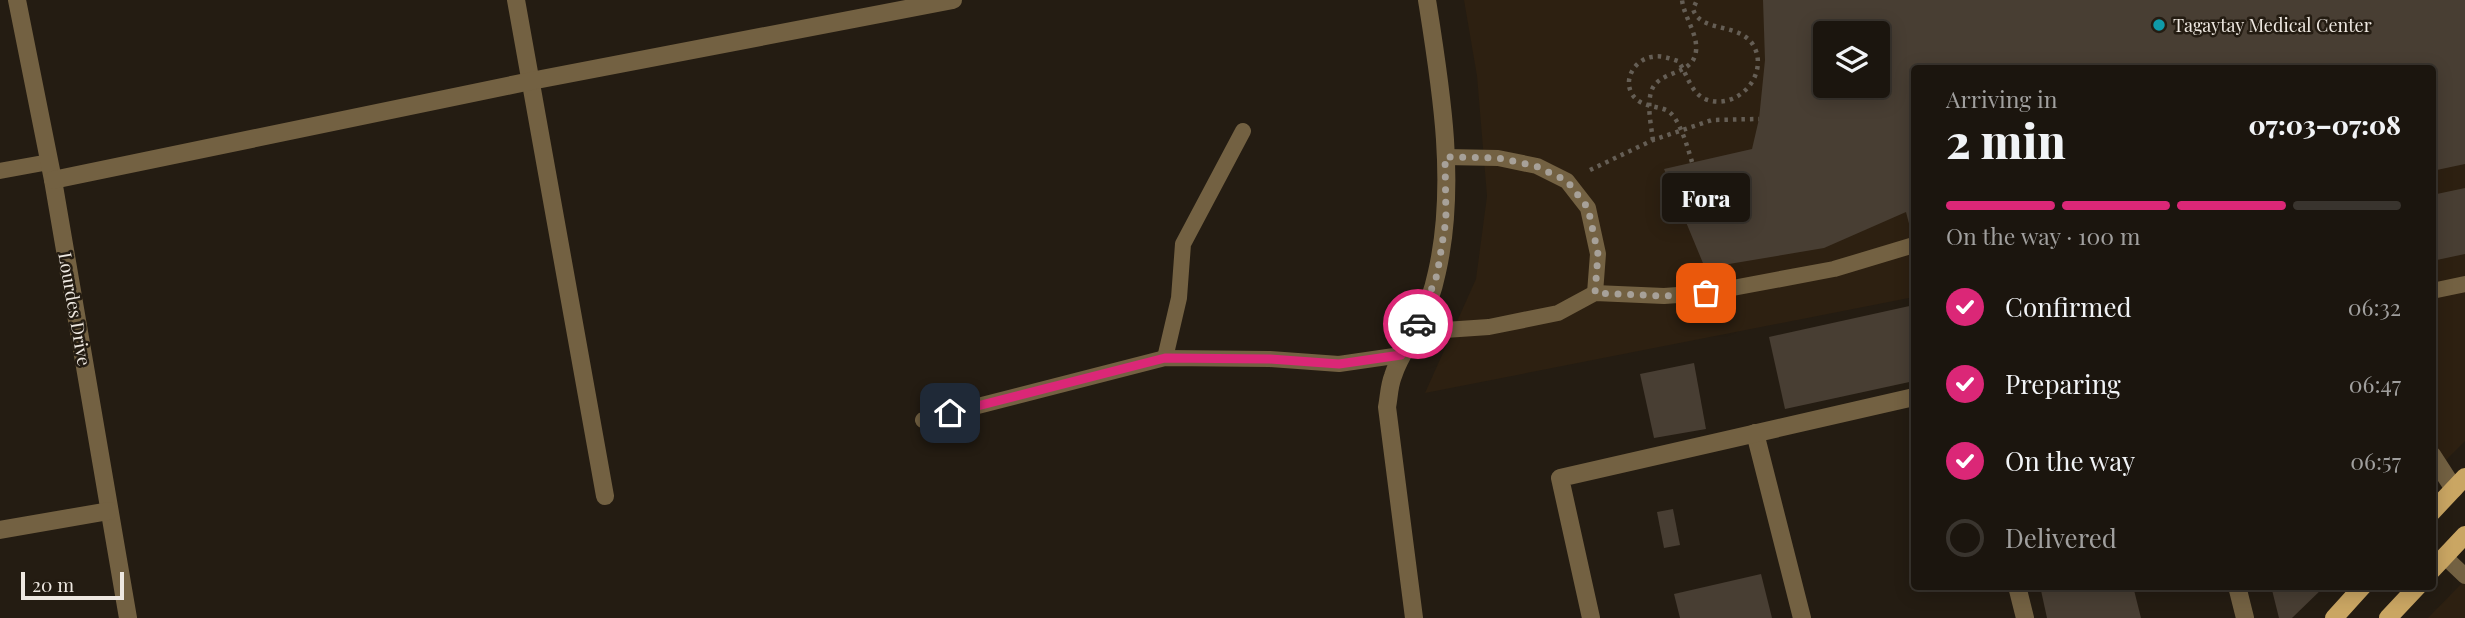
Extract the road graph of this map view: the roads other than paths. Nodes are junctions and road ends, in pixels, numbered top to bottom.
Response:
1 (17, 0) edge
2 (516, 0) edge
3 (953, 0) edge
4 (1427, 0) edge
5 (531, 81) junction
6 (1243, 131) dead end
7 (1445, 157) junction
8 (0, 171) edge
9 (51, 171) junction
10 (1911, 246) edge
11 (2465, 284) edge
12 (2436, 290) edge
13 (1595, 293) junction
14 (1415, 332) junction
15 (1401, 355) junction
16 (1165, 358) junction
17 (1911, 398) edge
18 (923, 420) dead end
19 (1755, 433) junction
20 (2436, 459) edge
21 (2459, 483) edge
22 (605, 496) dead end
23 (2436, 508) edge
24 (109, 511) junction
25 (0, 530) edge
26 (2465, 535) edge
27 (2445, 556) junction
28 (2436, 566) edge
29 (2465, 576) edge
30 (2018, 590) edge
31 (2238, 590) edge
32 (2359, 590) edge
33 (2414, 590) edge
34 (128, 618) edge
35 (1414, 618) edge
36 (1591, 618) edge
37 (1802, 618) edge
38 (2025, 618) edge
39 (2245, 618) edge
40 (2334, 618) edge
41 (2388, 618) edge

1 - 9 street, Lourdes Drive
2 - 5 street
3 - 5 street
4 - 7 street
5 - 9 street
5 - 22 street
6 - 16 lane
7 - 13 lane
7 - 14 street
8 - 9 lane
9 - 24 street, Lourdes Drive
10 - 13 lane
11 - 12 lane
13 - 14 lane
14 - 15 street
15 - 16 lane
15 - 35 street
16 - 18 lane
17 - 19 street
19 - 36 street
19 - 37 street
20 - 21 street
21 - 23 main road
24 - 25 street
24 - 34 street, Lourdes Drive
26 - 27 main road
27 - 28 main road
27 - 29 lane
30 - 38 street
31 - 39 street
32 - 40 main road
33 - 41 main road

